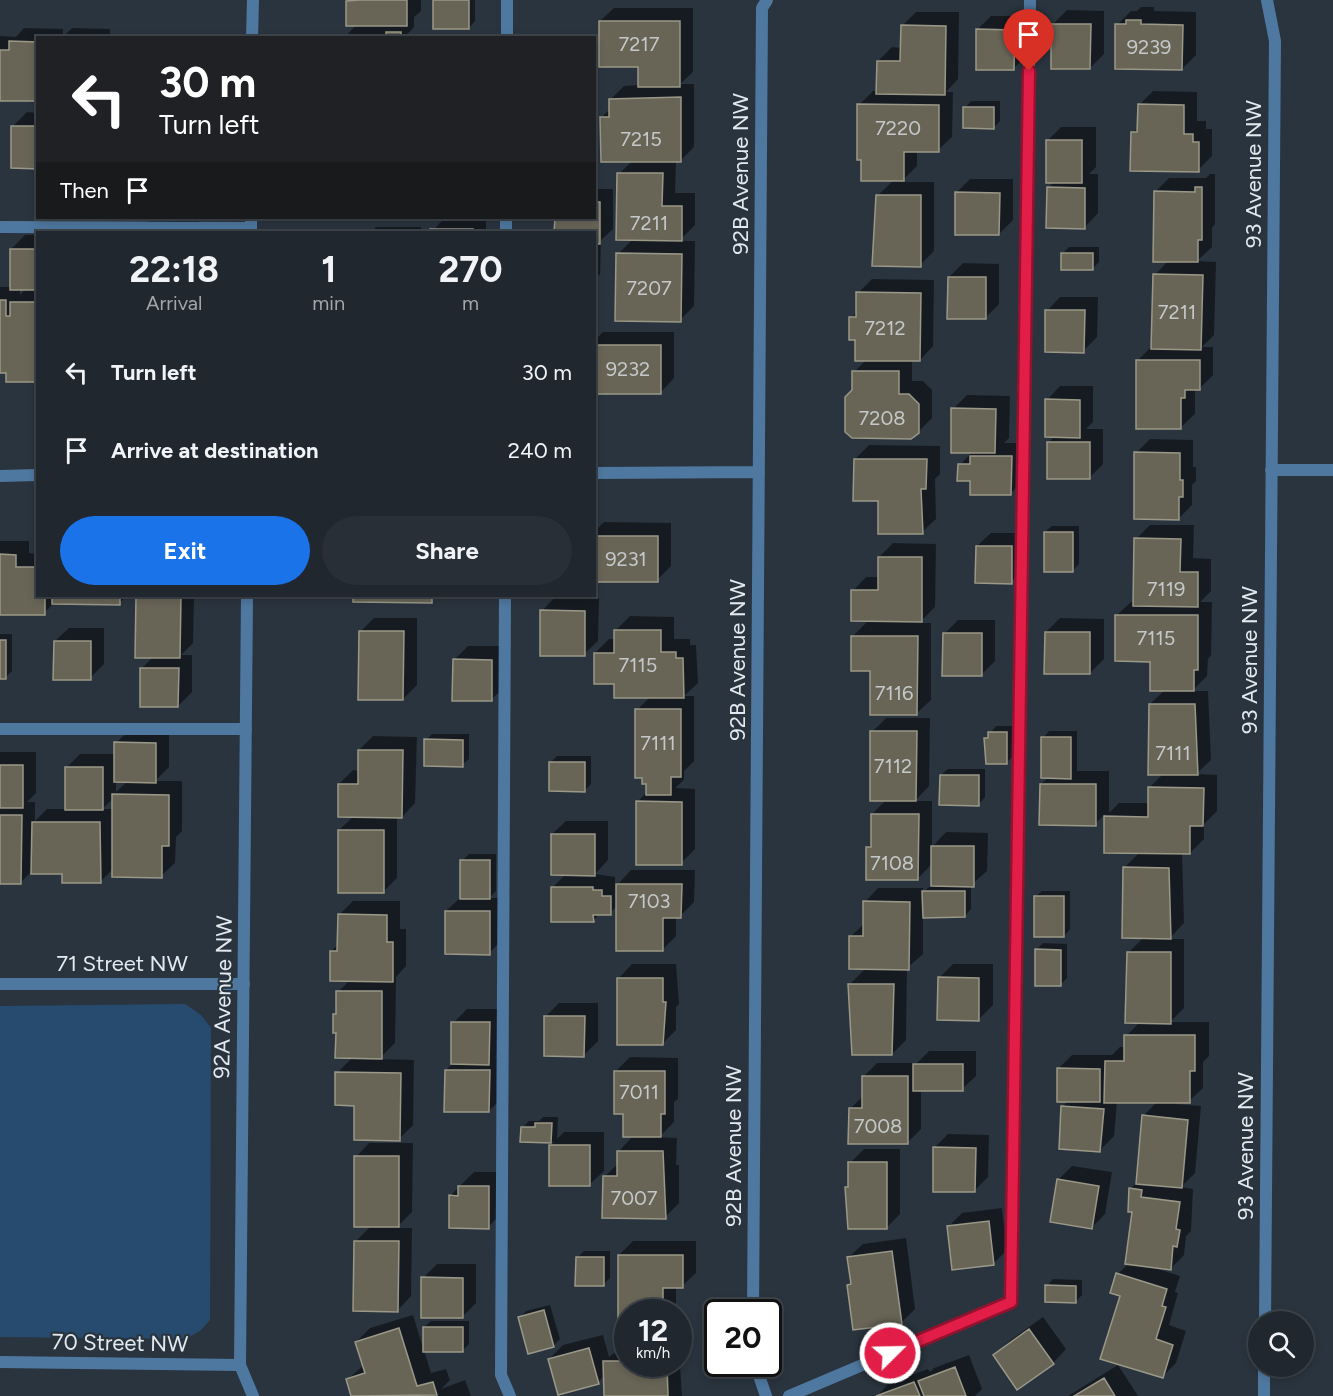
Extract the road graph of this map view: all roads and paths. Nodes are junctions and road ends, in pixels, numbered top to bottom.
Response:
1 (253, 0) edge
2 (507, 0) edge
3 (1030, 0) edge
4 (1267, 0) edge
5 (764, 4) edge
6 (252, 36) edge
7 (507, 36) edge
8 (251, 226) edge
9 (0, 227) edge
10 (1271, 470) junction
11 (1333, 470) edge
12 (759, 472) junction
13 (596, 473) edge
14 (0, 476) edge
15 (36, 476) edge
16 (247, 597) edge
17 (505, 597) edge
18 (0, 729) edge
19 (246, 729) junction
20 (0, 984) edge
21 (244, 984) junction
22 (753, 1299) edge
23 (1265, 1311) edge
24 (0, 1362) edge
25 (240, 1365) junction
26 (759, 1377) edge
27 (1264, 1377) edge
28 (253, 1396) edge
29 (510, 1396) edge
30 (766, 1396) edge
31 (789, 1396) edge
32 (1264, 1396) edge

1 - 6 street
2 - 7 street
3 - 31 street
4 - 10 street, 93 Avenue NW
5 - 12 street, 92B Avenue NW
8 - 9 street
10 - 11 street
10 - 23 street, 93 Avenue NW
12 - 13 street
12 - 22 street, 92B Avenue NW
14 - 15 street
16 - 19 street, 92A Avenue NW
17 - 29 street
18 - 19 street
19 - 21 street, 92A Avenue NW
20 - 21 street, 71 Street NW
21 - 25 street, 92A Avenue NW
24 - 25 street, 70 Street NW
25 - 28 street, 92A Avenue NW
26 - 30 street
27 - 32 street

